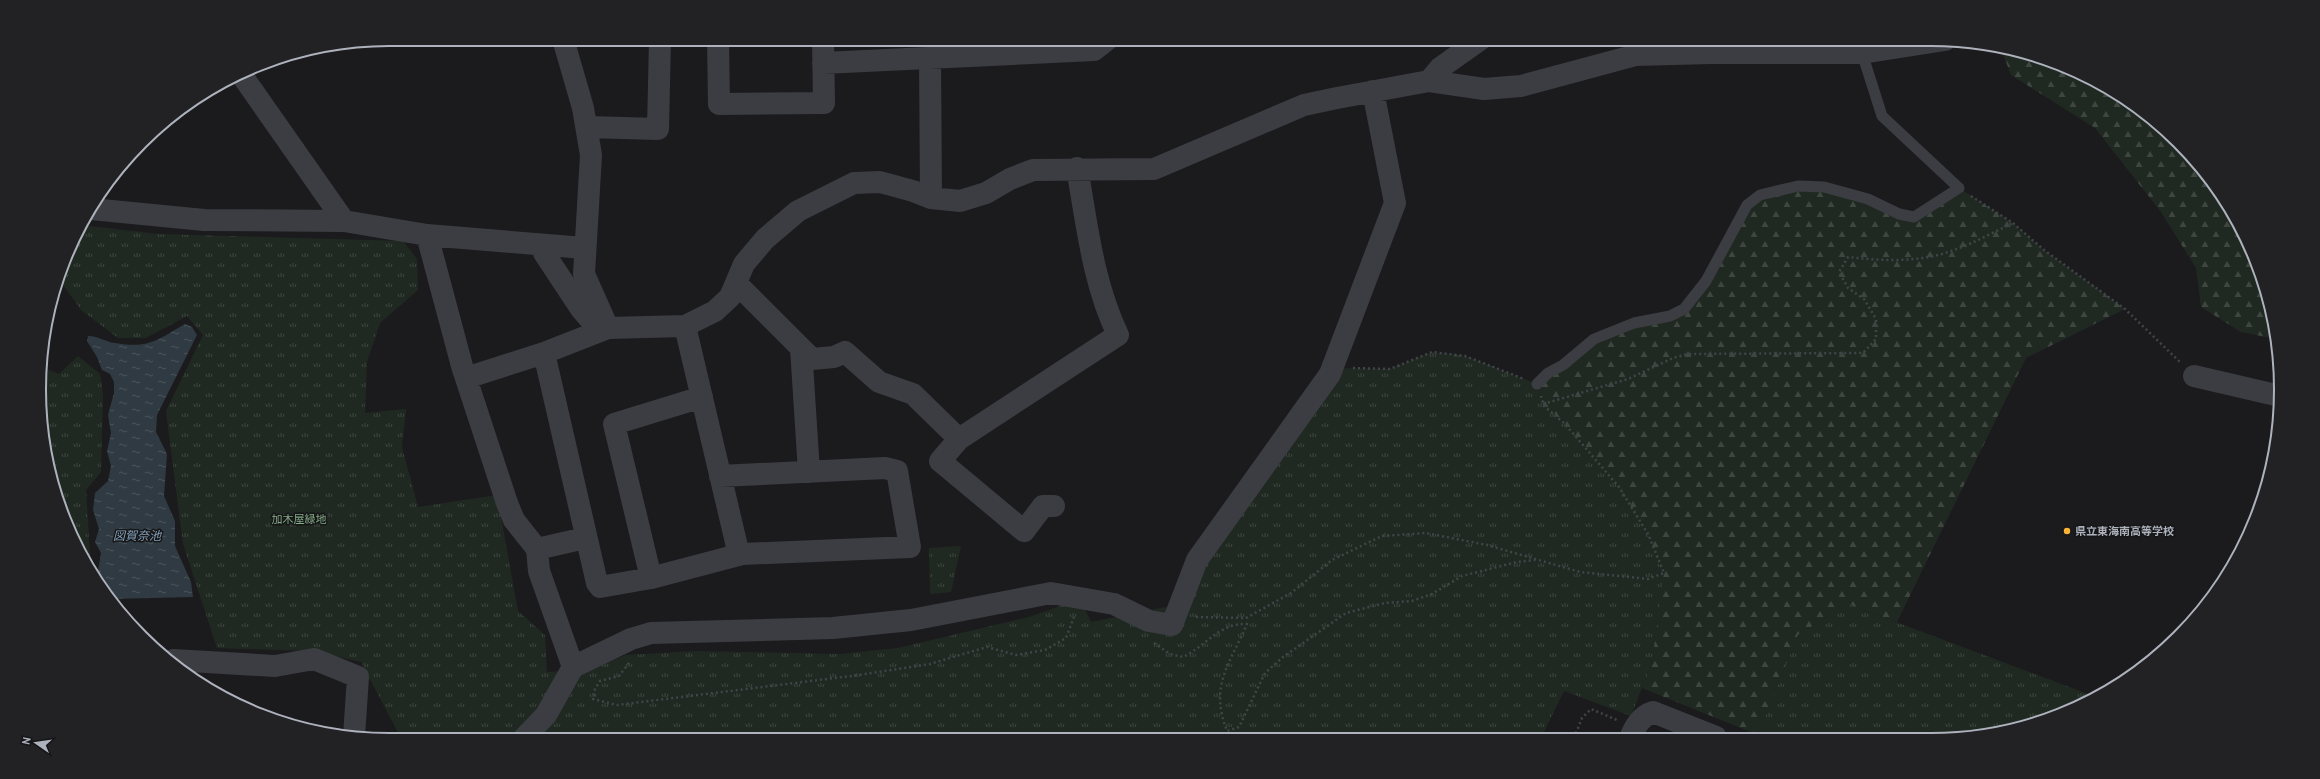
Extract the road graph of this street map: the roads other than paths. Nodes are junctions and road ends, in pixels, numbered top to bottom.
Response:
1 (565, 46) edge
2 (660, 46) edge
3 (718, 46) edge
4 (823, 46) edge
5 (1099, 46) edge
6 (1471, 46) edge
7 (1715, 46) edge
8 (1907, 46) edge
9 (1018, 47) edge
10 (1862, 53) junction
11 (930, 58) junction
12 (823, 63) junction
13 (244, 78) edge
14 (1429, 81) junction
15 (1374, 91) junction
16 (587, 127) junction
17 (1077, 168) junction
18 (931, 198) junction
19 (97, 210) edge
20 (344, 220) junction
21 (427, 235) junction
22 (584, 248) junction
23 (544, 253) dead end
24 (736, 283) junction
25 (685, 326) junction
26 (608, 328) junction
27 (801, 348) junction
28 (544, 353) junction
29 (2194, 376) road end
30 (466, 378) junction
31 (1538, 384) road end
32 (2274, 395) edge
33 (702, 397) junction
34 (959, 439) junction
35 (809, 472) junction
36 (720, 476) junction
37 (1054, 506) dead end
38 (585, 538) junction
39 (537, 549) junction
40 (739, 555) junction
41 (651, 578) junction
42 (178, 660) edge
43 (573, 667) junction
44 (354, 731) edge
45 (1632, 732) edge
46 (529, 733) edge
47 (1704, 733) edge

1 - 16 street
2 - 16 street
3 - 12 street
4 - 12 street
5 - 9 street
6 - 14 street
7 - 10 street
7 - 14 street
8 - 10 street
9 - 11 street
10 - 31 lane
11 - 12 street
11 - 18 street
13 - 20 street
14 - 15 street
15 - 17 street
15 - 43 street
16 - 22 street
17 - 18 street
17 - 34 street
18 - 24 street
19 - 20 street
20 - 21 street
21 - 22 street
21 - 30 street
22 - 26 street
23 - 26 street
24 - 25 street
24 - 27 street
25 - 26 street
25 - 33 street
26 - 28 street
27 - 34 street
27 - 35 street
28 - 30 street
28 - 38 street
29 - 32 street
30 - 39 street
33 - 36 street
33 - 41 street
34 - 37 street
35 - 36 street
35 - 40 street
36 - 40 street
38 - 39 street
38 - 41 street
39 - 43 street
40 - 41 street
42 - 44 street
43 - 46 street
45 - 47 street

